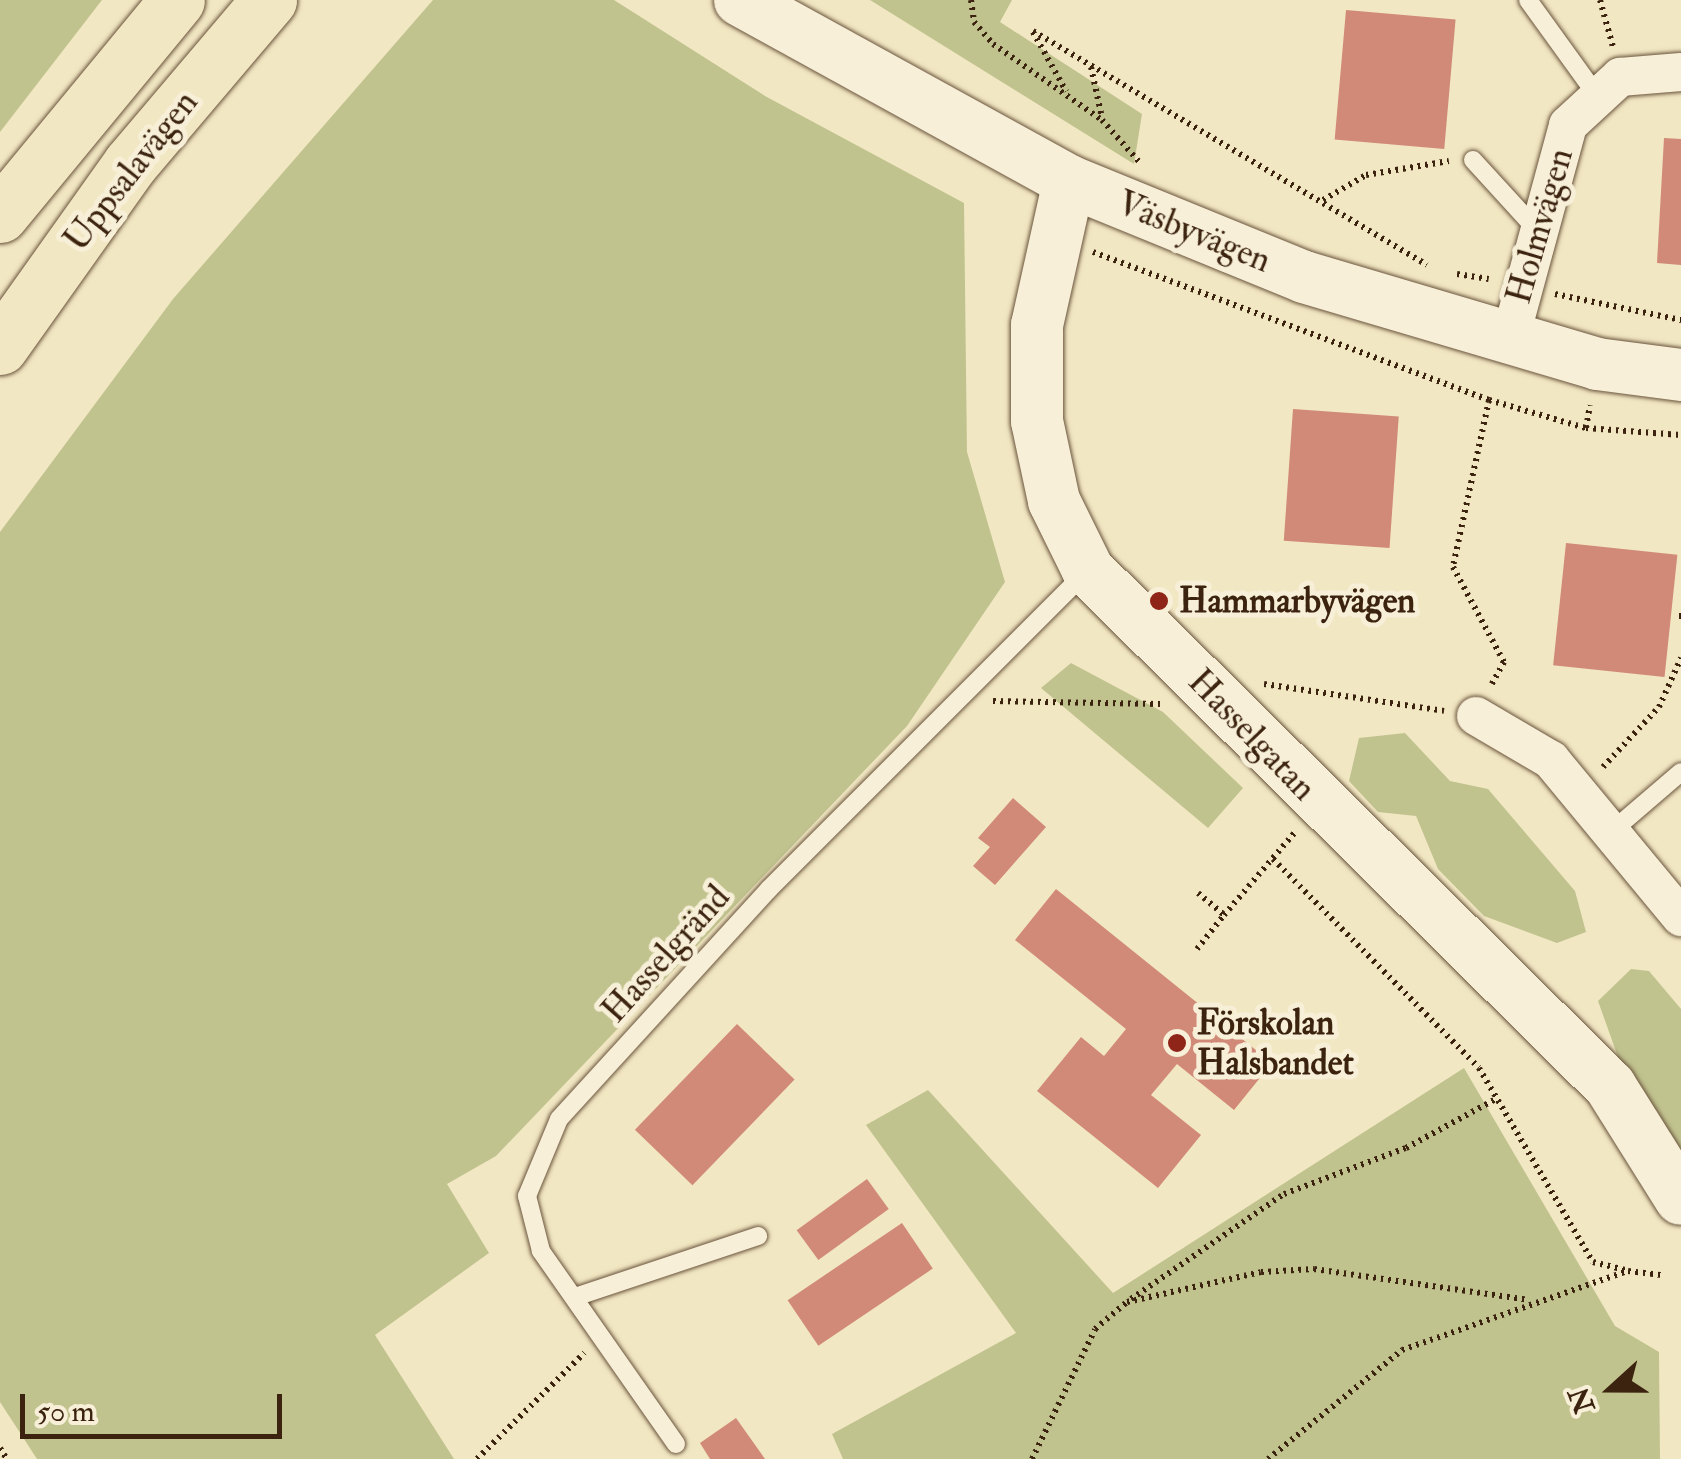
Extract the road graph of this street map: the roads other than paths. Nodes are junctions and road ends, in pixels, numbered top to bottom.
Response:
1 (176, 0) edge
2 (269, 0) edge
3 (740, 0) edge
4 (1528, 0) edge
5 (1681, 72) edge
6 (1608, 86) junction
7 (1473, 160) road end
8 (1069, 181) junction
9 (0, 215) edge
10 (1538, 230) junction
11 (1510, 338) junction
12 (0, 347) edge
13 (1681, 376) edge
14 (1088, 570) junction
15 (1476, 716) road end
16 (1681, 772) edge
17 (1610, 832) junction
18 (1681, 917) edge
19 (1681, 1200) edge
20 (758, 1236) dead end
21 (575, 1297) junction
22 (676, 1444) dead end

1 - 9 highway, Uppsalavägen
2 - 12 highway, Uppsalavägen
3 - 8 street, Väsbyvägen
4 - 6 lane
5 - 6 street
6 - 10 street, Holmvägen
7 - 10 lane
8 - 11 street, Väsbyvägen
8 - 14 street, Hasselgatan
10 - 11 street, Holmvägen
11 - 13 street, Väsbyvägen
14 - 19 street, Hasselgatan
14 - 21 lane, Hasselgränd
15 - 17 street
16 - 17 lane
17 - 18 street
20 - 21 lane
21 - 22 lane, Hasselgränd

